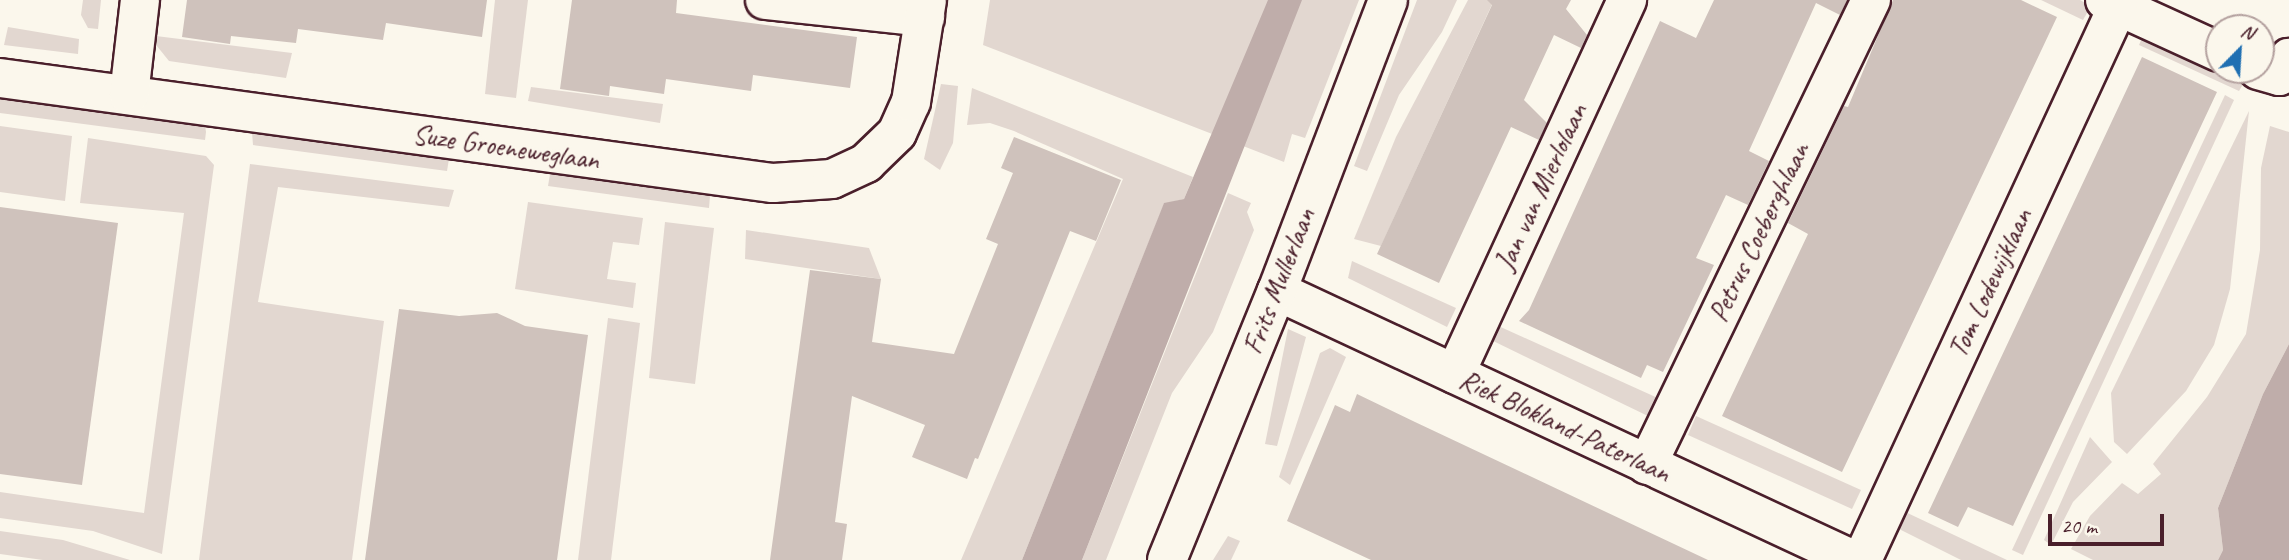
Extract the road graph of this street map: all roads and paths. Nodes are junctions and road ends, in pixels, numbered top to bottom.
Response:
1 (140, 0) edge
2 (765, 0) edge
3 (1388, 0) edge
4 (1626, 0) edge
5 (1871, 0) edge
6 (2112, 3) edge
7 (925, 17) edge
8 (2205, 46) edge
9 (2289, 58) edge
10 (2275, 75) edge
11 (0, 78) edge
12 (129, 95) junction
13 (1277, 291) junction
14 (1455, 374) junction
15 (1647, 465) junction
16 (1167, 560) edge
17 (1853, 560) edge
18 (1862, 560) edge

1 - 12 street
2 - 7 street
3 - 13 street, Frits Mullerlaan
4 - 14 street, Jan van Mierlolaan
5 - 15 street, Petrus Coeberghlaan
6 - 8 street
6 - 18 street, Tom Lodewijklaan
7 - 12 street, Suze Groeneweglaan
9 - 10 street
11 - 12 street, Suze Groeneweglaan
13 - 14 street, Riek Blokland-Paterlaan
13 - 16 street, Frits Mullerlaan
14 - 15 street, Riek Blokland-Paterlaan
15 - 17 street, Riek Blokland-Paterlaan

